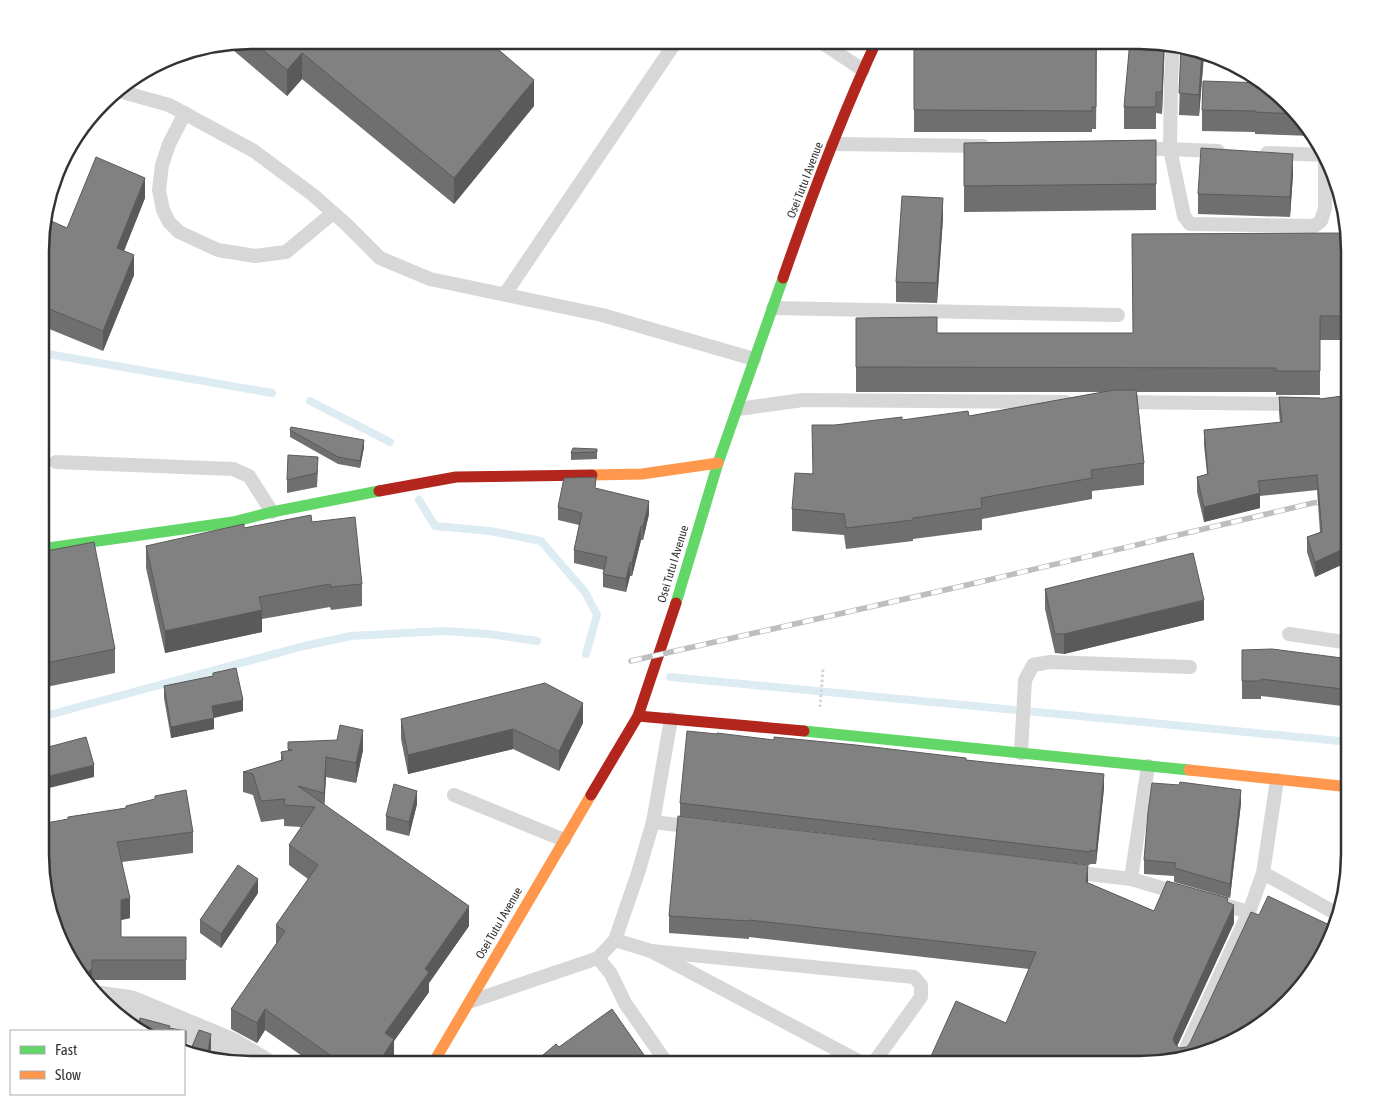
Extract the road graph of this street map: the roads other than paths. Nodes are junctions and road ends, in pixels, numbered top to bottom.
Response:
1 (671, 49) edge
2 (832, 49) edge
3 (873, 49) edge
4 (1173, 52) edge
5 (863, 70) junction
6 (125, 93) edge
7 (185, 113) junction
8 (833, 144) junction
9 (993, 146) edge
10 (1121, 148) edge
11 (1170, 149) junction
12 (1228, 151) edge
13 (1257, 152) edge
14 (1317, 155) edge
15 (1326, 172) edge
16 (333, 212) junction
17 (506, 294) junction
18 (773, 308) junction
19 (1118, 315) dead end
20 (754, 359) junction
21 (1082, 402) edge
22 (1102, 402) edge
23 (1312, 404) edge
24 (738, 409) junction
25 (56, 462) dead end
26 (718, 463) junction
27 (272, 512) junction
28 (49, 548) edge
29 (1289, 634) dead end
30 (1341, 642) edge
31 (1190, 667) dead end
32 (638, 716) junction
33 (671, 719) junction
34 (1021, 753) junction
35 (1148, 766) junction
36 (1278, 780) junction
37 (1341, 786) edge
38 (454, 795) dead end
39 (653, 822) junction
40 (712, 829) edge
41 (564, 840) junction
42 (1063, 871) edge
43 (1263, 873) junction
44 (1131, 879) junction
45 (1249, 912) junction
46 (1333, 912) edge
47 (615, 940) junction
48 (651, 951) junction
49 (598, 958) junction
50 (112, 1002) edge
51 (468, 1002) junction
52 (1184, 1051) edge
53 (248, 1056) edge
54 (437, 1056) edge
55 (662, 1056) edge
56 (849, 1056) edge
57 (878, 1056) edge

1 - 17 lane
2 - 5 lane
3 - 5 street, Osei Tutu I Avenue
4 - 11 lane
5 - 8 street, Osei Tutu I Avenue
6 - 7 lane
7 - 16 lane
7 - 16 lane
8 - 9 lane
8 - 18 street, Osei Tutu I Avenue
10 - 11 lane
11 - 12 lane
11 - 15 lane
13 - 14 lane
16 - 17 lane
17 - 20 lane
18 - 19 lane
18 - 20 street, Osei Tutu I Avenue
20 - 24 street, Osei Tutu I Avenue
21 - 24 lane
22 - 23 lane
24 - 26 street, Osei Tutu I Avenue
25 - 27 lane
26 - 27 street
26 - 32 street, Osei Tutu I Avenue
27 - 28 street
29 - 30 lane
31 - 34 lane
32 - 33 street
32 - 41 street, Osei Tutu I Avenue
33 - 34 street
33 - 39 lane
34 - 35 street
35 - 36 street
35 - 44 lane
36 - 37 street
36 - 43 lane
38 - 41 lane
39 - 40 lane
39 - 47 lane
41 - 51 street, Osei Tutu I Avenue
42 - 44 lane
43 - 45 lane
43 - 46 lane
44 - 45 lane
45 - 52 lane
47 - 48 lane
47 - 49 lane
48 - 56 lane
48 - 57 lane
49 - 51 lane
49 - 55 lane
50 - 53 street
51 - 54 street, Osei Tutu I Avenue

